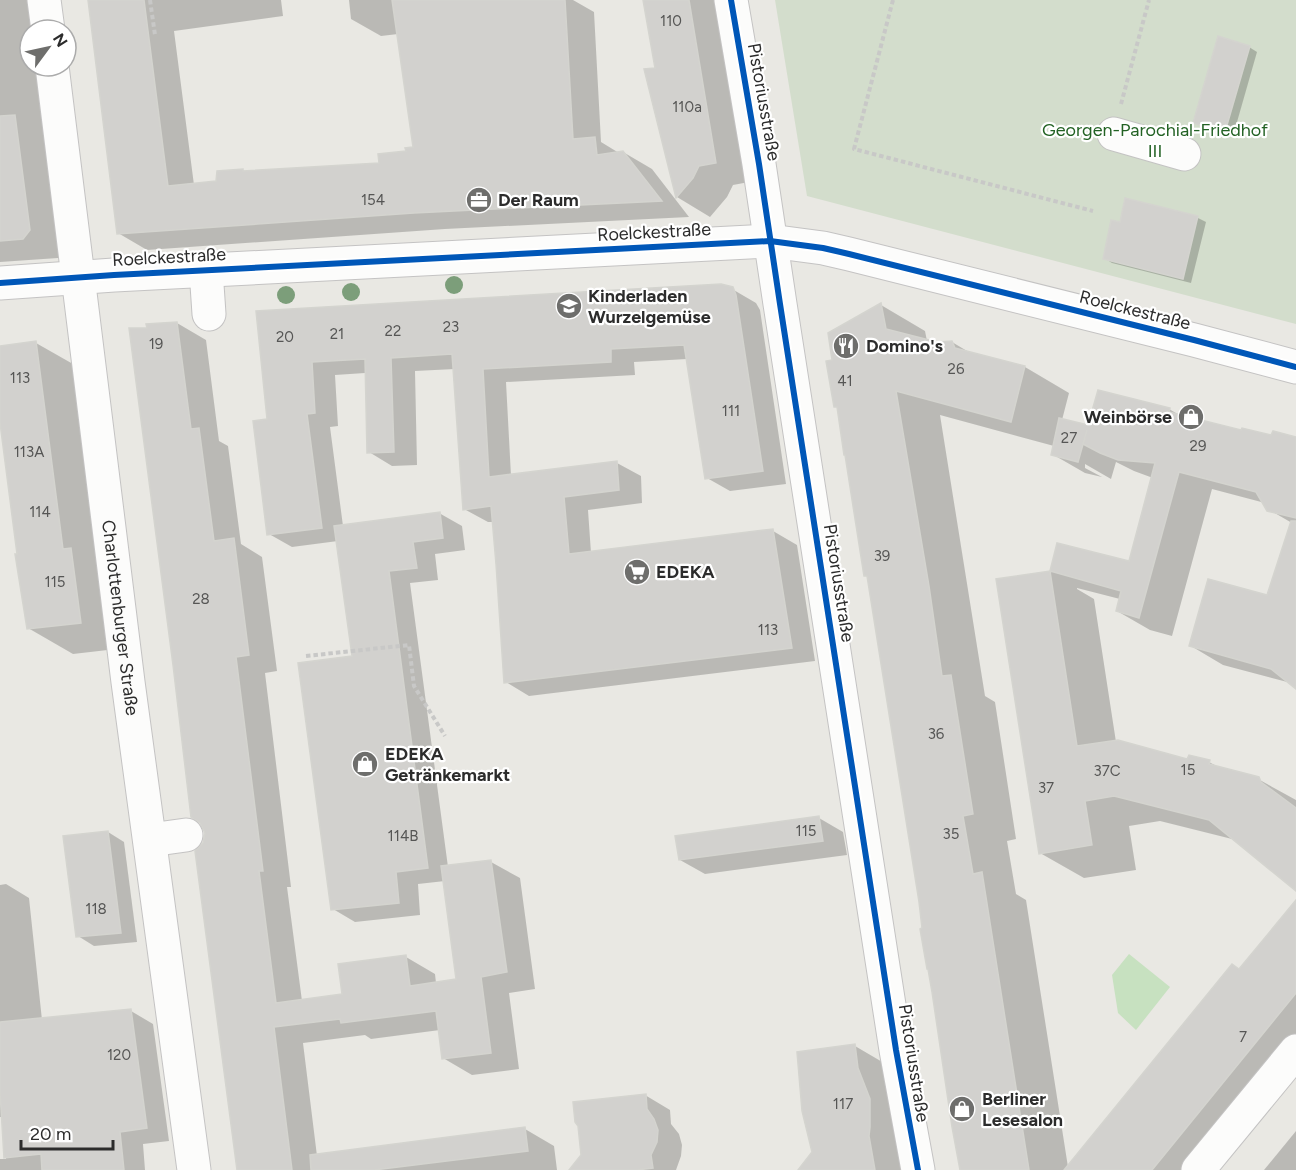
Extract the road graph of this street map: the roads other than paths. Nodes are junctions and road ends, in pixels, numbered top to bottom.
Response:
1 (44, 0) edge
2 (731, 0) edge
3 (46, 18) edge
4 (53, 78) edge
5 (1114, 134) road end
6 (1184, 154) dead end
7 (770, 241) junction
8 (206, 270) junction
9 (78, 278) junction
10 (0, 283) edge
11 (209, 314) dead end
12 (1296, 367) edge
13 (186, 835) dead end
14 (150, 840) junction
15 (1296, 1051) edge
16 (194, 1170) edge
17 (918, 1170) edge
18 (1198, 1170) edge

1 - 3 street
2 - 7 street, Pistoriusstraße
4 - 9 street, Charlottenburger Straße
5 - 6 street
7 - 8 street, Roelckestraße
7 - 12 street, Roelckestraße
7 - 17 street, Pistoriusstraße
8 - 9 street, Roelckestraße
8 - 11 street
9 - 10 street, Roelckestraße
9 - 14 street, Charlottenburger Straße
13 - 14 street
14 - 16 street, Charlottenburger Straße
15 - 18 street

